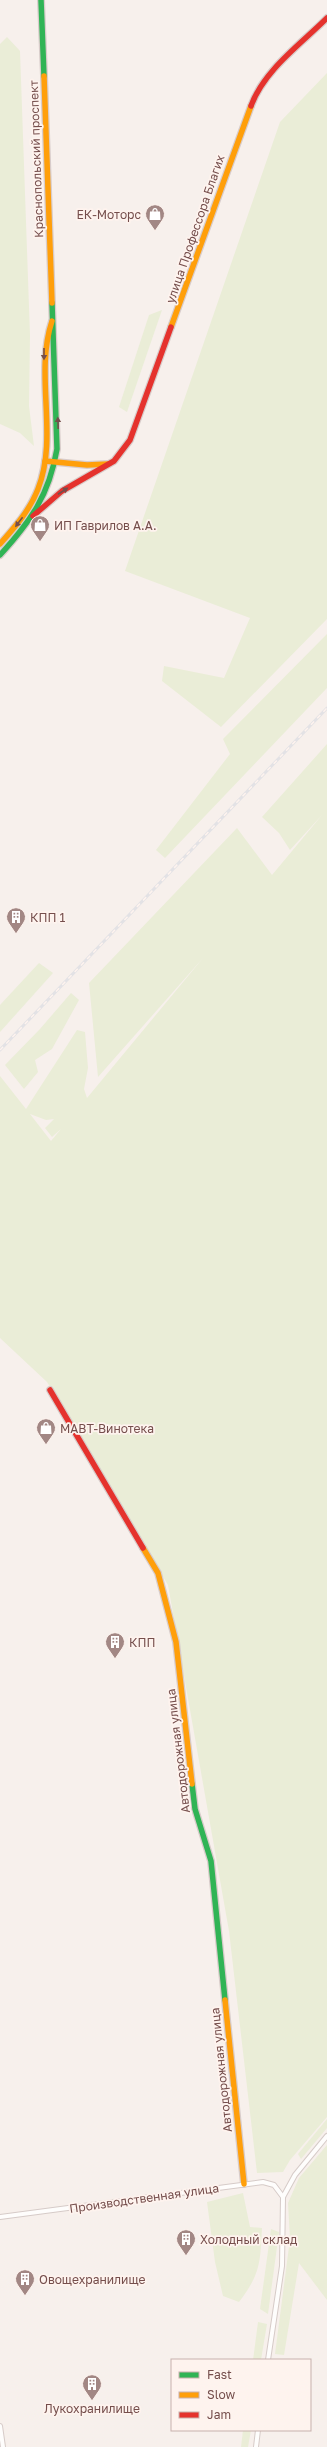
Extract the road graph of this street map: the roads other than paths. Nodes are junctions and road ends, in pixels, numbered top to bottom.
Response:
1 (41, 0) edge
2 (327, 18) edge
3 (54, 317) junction
4 (45, 462) junction
5 (55, 462) junction
6 (110, 463) junction
7 (33, 516) junction
8 (0, 544) edge
9 (0, 555) edge
10 (50, 1390) dead end
11 (327, 2136) edge
12 (244, 2184) junction
13 (283, 2197) junction
14 (0, 2217) edge
15 (268, 2359) edge
16 (0, 2426) edge
17 (258, 2431) edge
18 (3, 2447) edge
19 (256, 2447) edge

1 - 3 street, Краснопольский проспект
2 - 6 street, улица Профессора Благих
3 -> 4 street
5 -> 3 street, Краснопольский проспект
4 - 5 street
4 -> 8 street
5 - 6 street
5 - 7 street, Краснопольский проспект
7 -> 6 street, улица Профессора Благих
7 - 9 street
10 - 12 street, Автодорожная улица
11 - 13 street
12 - 13 street, Производственная улица
12 - 14 street, Производственная улица
13 - 15 street
16 - 18 street
17 - 19 street

